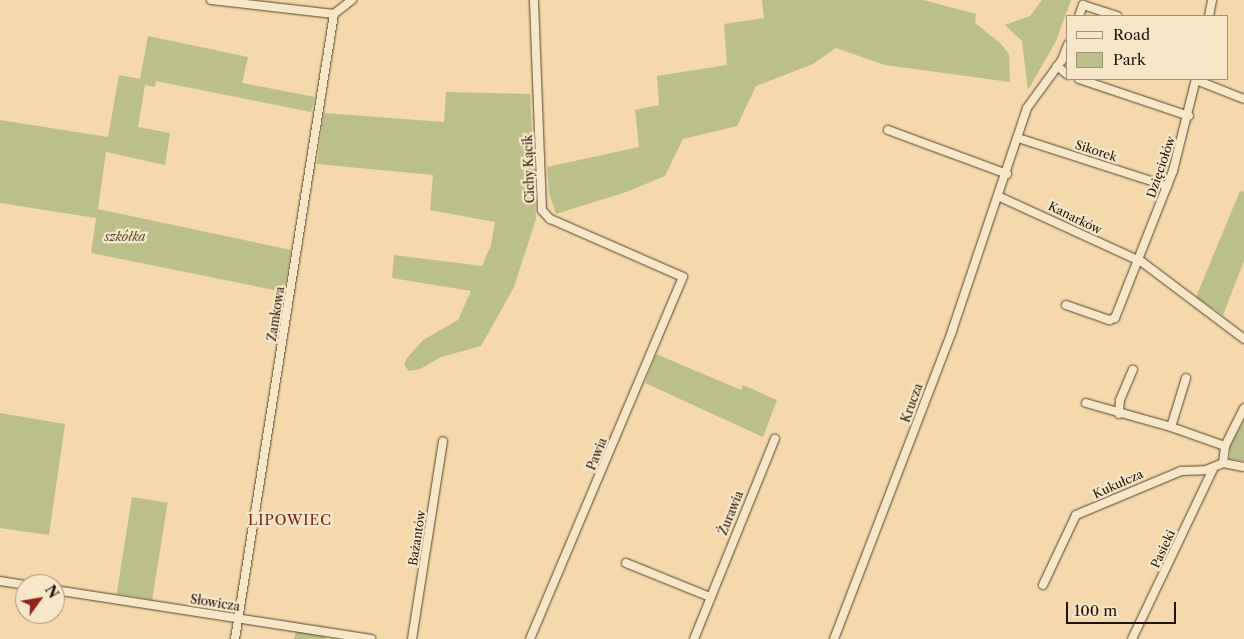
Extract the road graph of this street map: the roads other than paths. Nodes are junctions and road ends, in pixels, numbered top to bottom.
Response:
1 (211, 0) edge
2 (352, 0) edge
3 (534, 0) edge
4 (1212, 0) edge
5 (334, 14) junction
6 (1079, 15) edge
7 (1114, 15) edge
8 (1210, 15) edge
9 (1066, 48) edge
10 (1058, 66) junction
11 (1066, 73) edge
12 (1083, 80) edge
13 (1196, 80) edge
14 (1198, 80) edge
15 (1244, 99) edge
16 (1189, 116) junction
17 (888, 130) dead end
18 (1018, 138) junction
19 (1007, 174) junction
20 (1167, 186) junction
21 (1000, 197) junction
22 (1140, 260) junction
23 (683, 277) joint
24 (1066, 305) dead end
25 (1244, 339) edge
26 (1133, 370) dead end
27 (1186, 378) dead end
28 (1086, 403) dead end
29 (1244, 408) edge
30 (1119, 414) junction
31 (1171, 427) junction
32 (775, 439) dead end
33 (444, 441) dead end
34 (1225, 446) junction
35 (1223, 462) junction
36 (1244, 467) edge
37 (1213, 469) junction
38 (626, 563) dead end
39 (0, 581) edge
40 (15, 583) edge
41 (1043, 585) dead end
42 (65, 592) edge
43 (710, 597) junction
44 (238, 618) junction
45 (235, 639) edge
46 (371, 639) edge
47 (412, 639) edge
48 (530, 639) edge
49 (694, 639) edge
50 (834, 639) edge
51 (1132, 639) edge

1 - 5 street
2 - 5 street
3 - 23 street, Cichy Kącik
4 - 8 street
5 - 44 street, Zamkowa
6 - 7 street
9 - 10 street, Krucza
10 - 11 street
10 - 18 street, Krucza
12 - 16 street
13 - 16 street, Dzięciołów
14 - 15 street
16 - 20 street, Dzięciołów
17 - 19 street
18 - 19 street, Krucza
18 - 20 street, Sikorek
19 - 21 street, Krucza
20 - 22 street, Dzięciołów
21 - 22 street, Kanarków
21 - 50 street, Krucza
22 - 24 street
22 - 25 street, Kanarków
23 - 48 street, Pawia
26 - 30 street
27 - 31 street
28 - 30 street
29 - 34 street
30 - 31 street
31 - 34 street
32 - 43 street, Żurawia
33 - 47 street, Bażantów
34 - 35 street
35 - 36 street
35 - 37 street, Kukułcza
37 - 41 street, Kukułcza
37 - 51 street, Pasieki
38 - 43 street
39 - 40 street
42 - 44 street, Słowicza
43 - 49 street, Żurawia
44 - 45 street, Zamkowa
44 - 46 street, Słowicza

